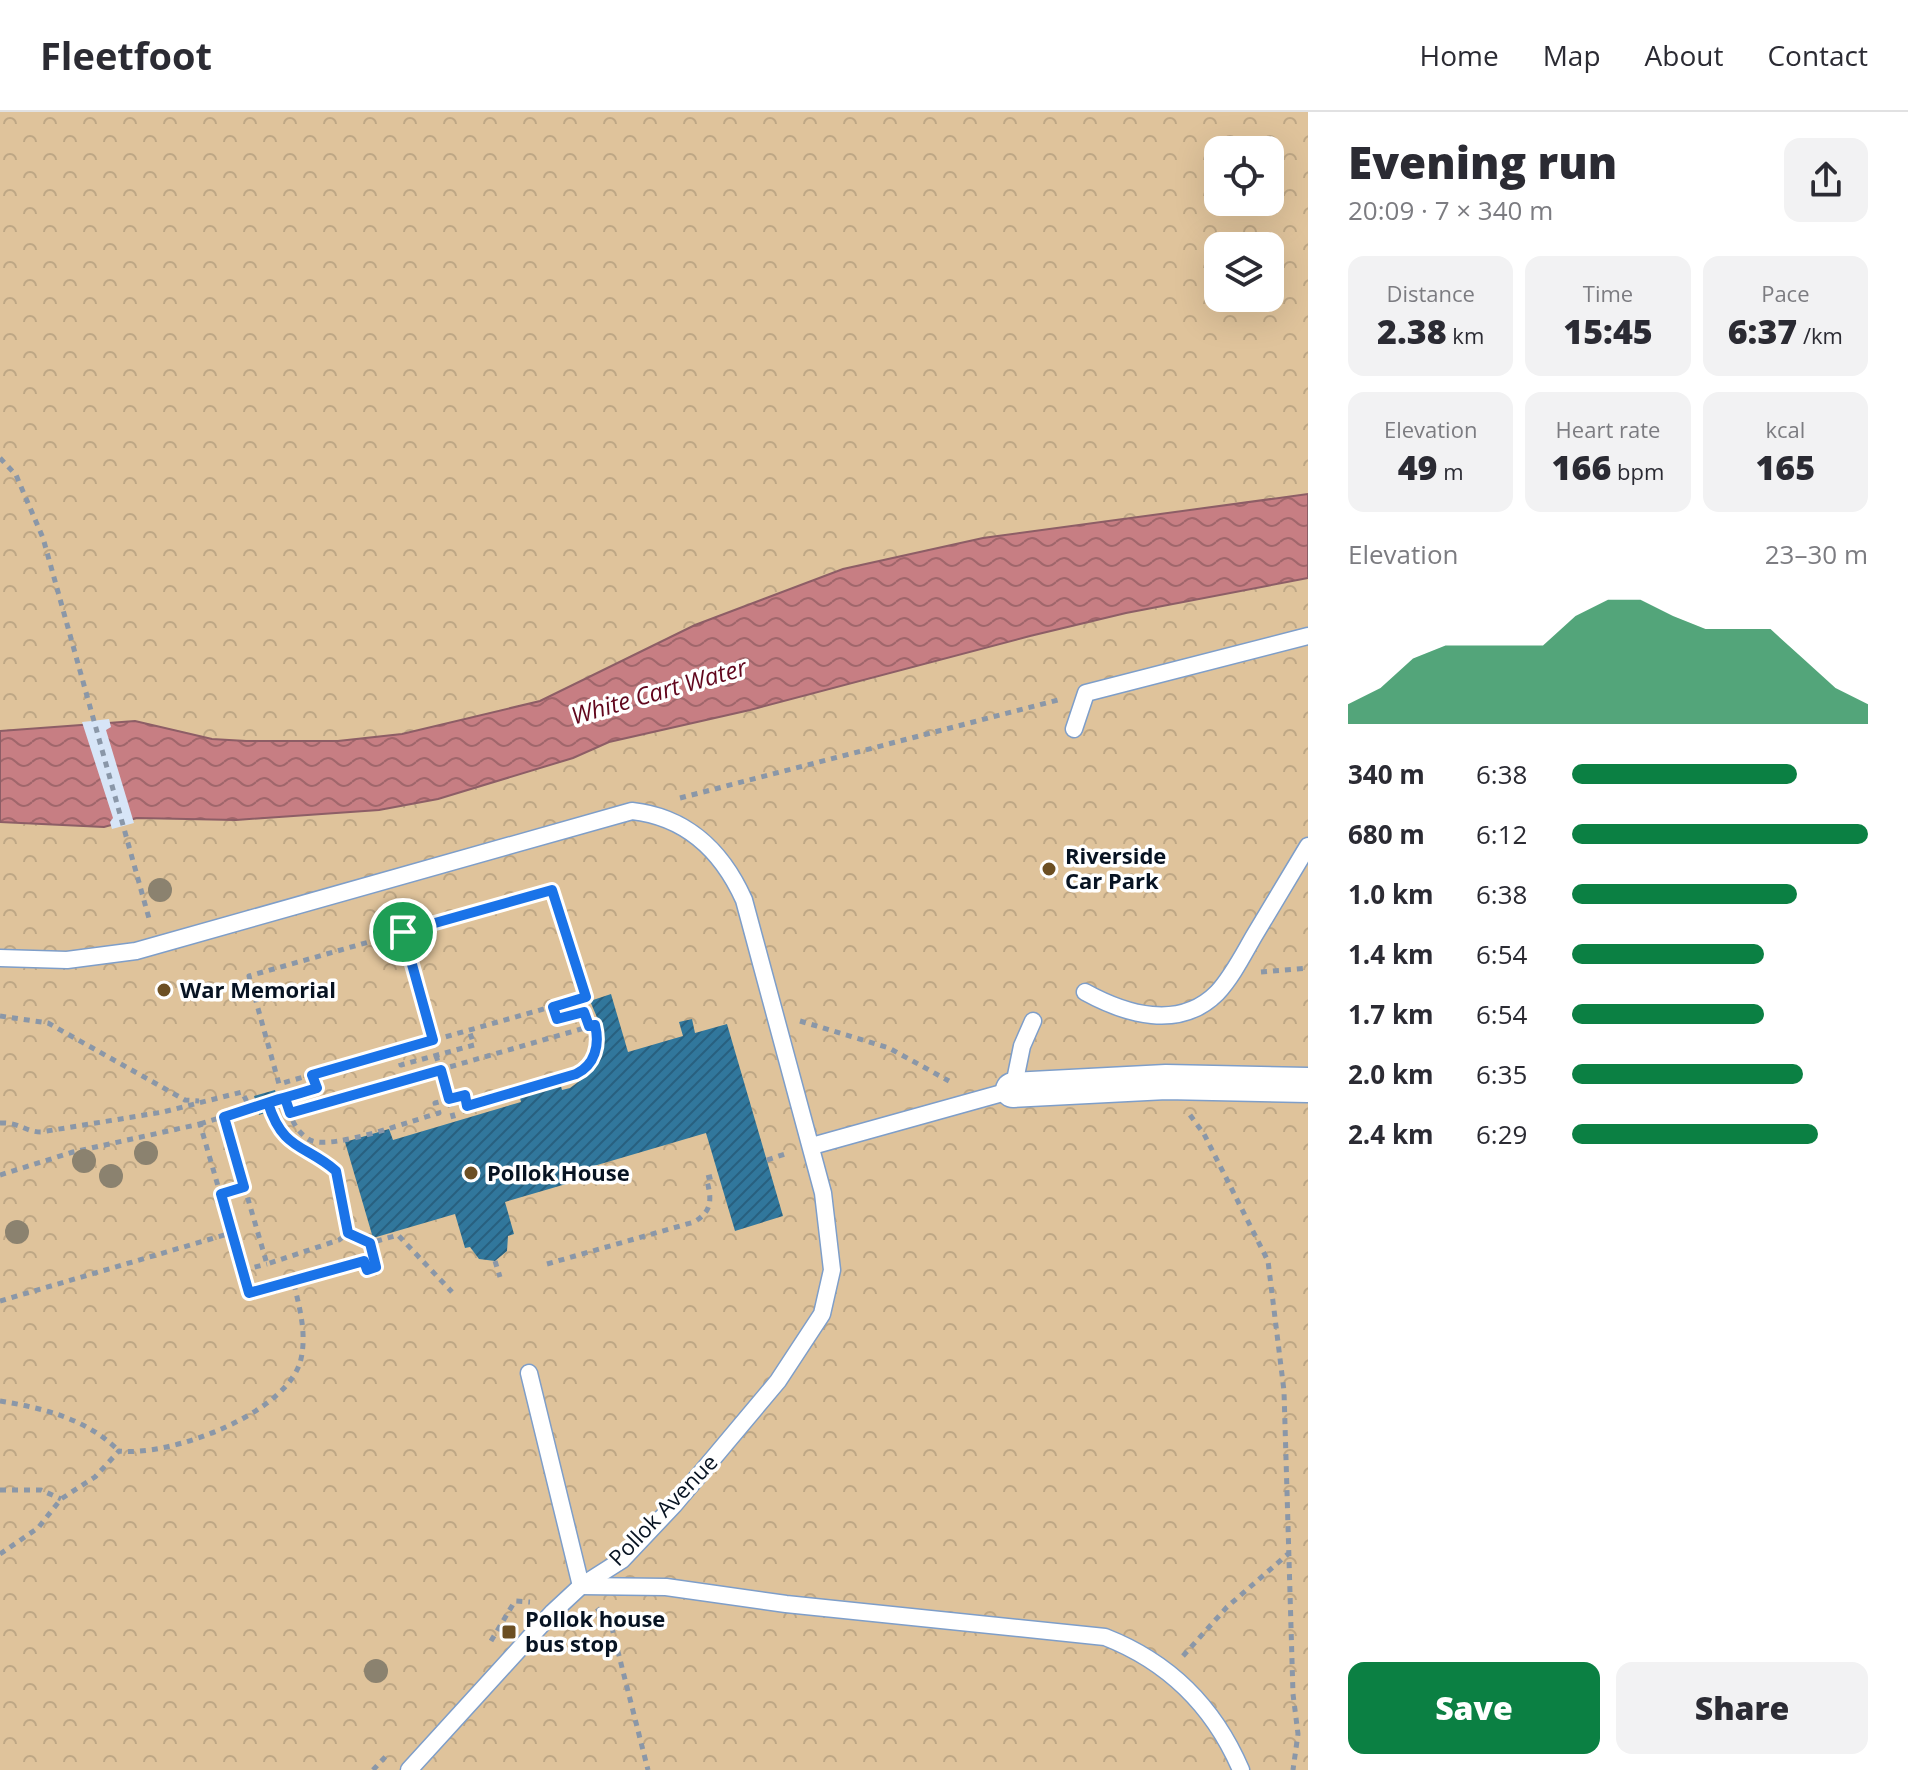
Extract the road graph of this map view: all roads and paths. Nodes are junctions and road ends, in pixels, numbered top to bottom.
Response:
1 (0, 458) edge
2 (1308, 636) edge
3 (1086, 693) junction
4 (1074, 729) dead end
5 (632, 811) junction
6 (1308, 846) edge
7 (396, 906) dead end
8 (403, 932) junction
9 (157, 946) junction
10 (0, 958) edge
11 (1308, 968) edge
12 (1231, 974) junction
13 (1085, 992) dead end
14 (553, 1007) junction
15 (775, 1015) junction
16 (0, 1016) edge
17 (1033, 1021) dead end
18 (589, 1026) junction
19 (469, 1030) junction
20 (433, 1040) junction
21 (398, 1051) junction
22 (436, 1055) junction
23 (441, 1070) junction
24 (312, 1075) junction
25 (1166, 1082) junction
26 (1308, 1085) edge
27 (1013, 1090) junction
28 (285, 1098) junction
29 (449, 1099) junction
30 (976, 1100) junction
31 (204, 1102) junction
32 (268, 1103) junction
33 (250, 1108) junction
34 (290, 1113) junction
35 (224, 1117) junction
36 (454, 1120) dead end
37 (0, 1123) edge
38 (200, 1124) junction
39 (812, 1146) junction
40 (0, 1175) edge
41 (718, 1175) dead end
42 (244, 1187) junction
43 (221, 1194) junction
44 (231, 1233) junction
45 (348, 1233) junction
46 (370, 1243) junction
47 (495, 1261) dead end
48 (267, 1264) junction
49 (547, 1264) dead end
50 (243, 1270) junction
51 (500, 1277) dead end
52 (293, 1280) junction
53 (452, 1292) dead end
54 (0, 1301) edge
55 (529, 1373) dead end
56 (0, 1401) edge
57 (119, 1451) junction
58 (0, 1490) edge
59 (61, 1499) junction
60 (0, 1554) edge
61 (1288, 1554) junction
62 (581, 1586) junction
63 (1171, 1673) junction
64 (409, 1770) edge
65 (648, 1770) edge
66 (1241, 1770) edge
67 (1293, 1770) edge

1 - 9 path
2 - 3 lane
3 - 4 lane
3 - 5 path
5 - 9 lane
5 - 15 lane, Pollok Avenue
6 - 12 lane
7 - 8 path
8 - 14 path
8 - 20 path
8 - 24 path
9 - 10 lane
11 - 12 path
12 - 13 lane
14 - 18 path
14 - 19 path
15 - 30 path
15 - 39 lane, Pollok Avenue
16 - 31 path
17 - 27 lane
18 - 23 path
18 - 29 path
19 - 20 path
19 - 22 path
20 - 21 path
21 - 22 path
21 - 24 path
22 - 23 path
23 - 29 path
23 - 34 path
24 - 28 path
25 - 26 street
25 - 27 street
25 - 61 path
27 - 30 lane
28 - 32 path
28 - 34 path
29 - 34 path
29 - 36 path
30 - 39 lane
31 - 33 path
31 - 37 path
32 - 33 path
32 - 45 path
33 - 35 path
35 - 38 path
35 - 42 path
38 - 40 path
38 - 43 path
39 - 62 lane, Pollok Avenue
41 - 49 path
42 - 43 path
42 - 48 path
43 - 44 path
44 - 50 path
44 - 54 path
45 - 46 path
45 - 48 path
46 - 52 path
46 - 53 path
47 - 51 path
48 - 50 path
50 - 52 path
52 - 57 path
55 - 62 lane
56 - 57 path
57 - 59 path
58 - 59 path
59 - 60 path
61 - 63 path
61 - 67 path
62 - 63 lane
62 - 64 lane, Pollok Avenue
62 - 65 path
63 - 66 lane

